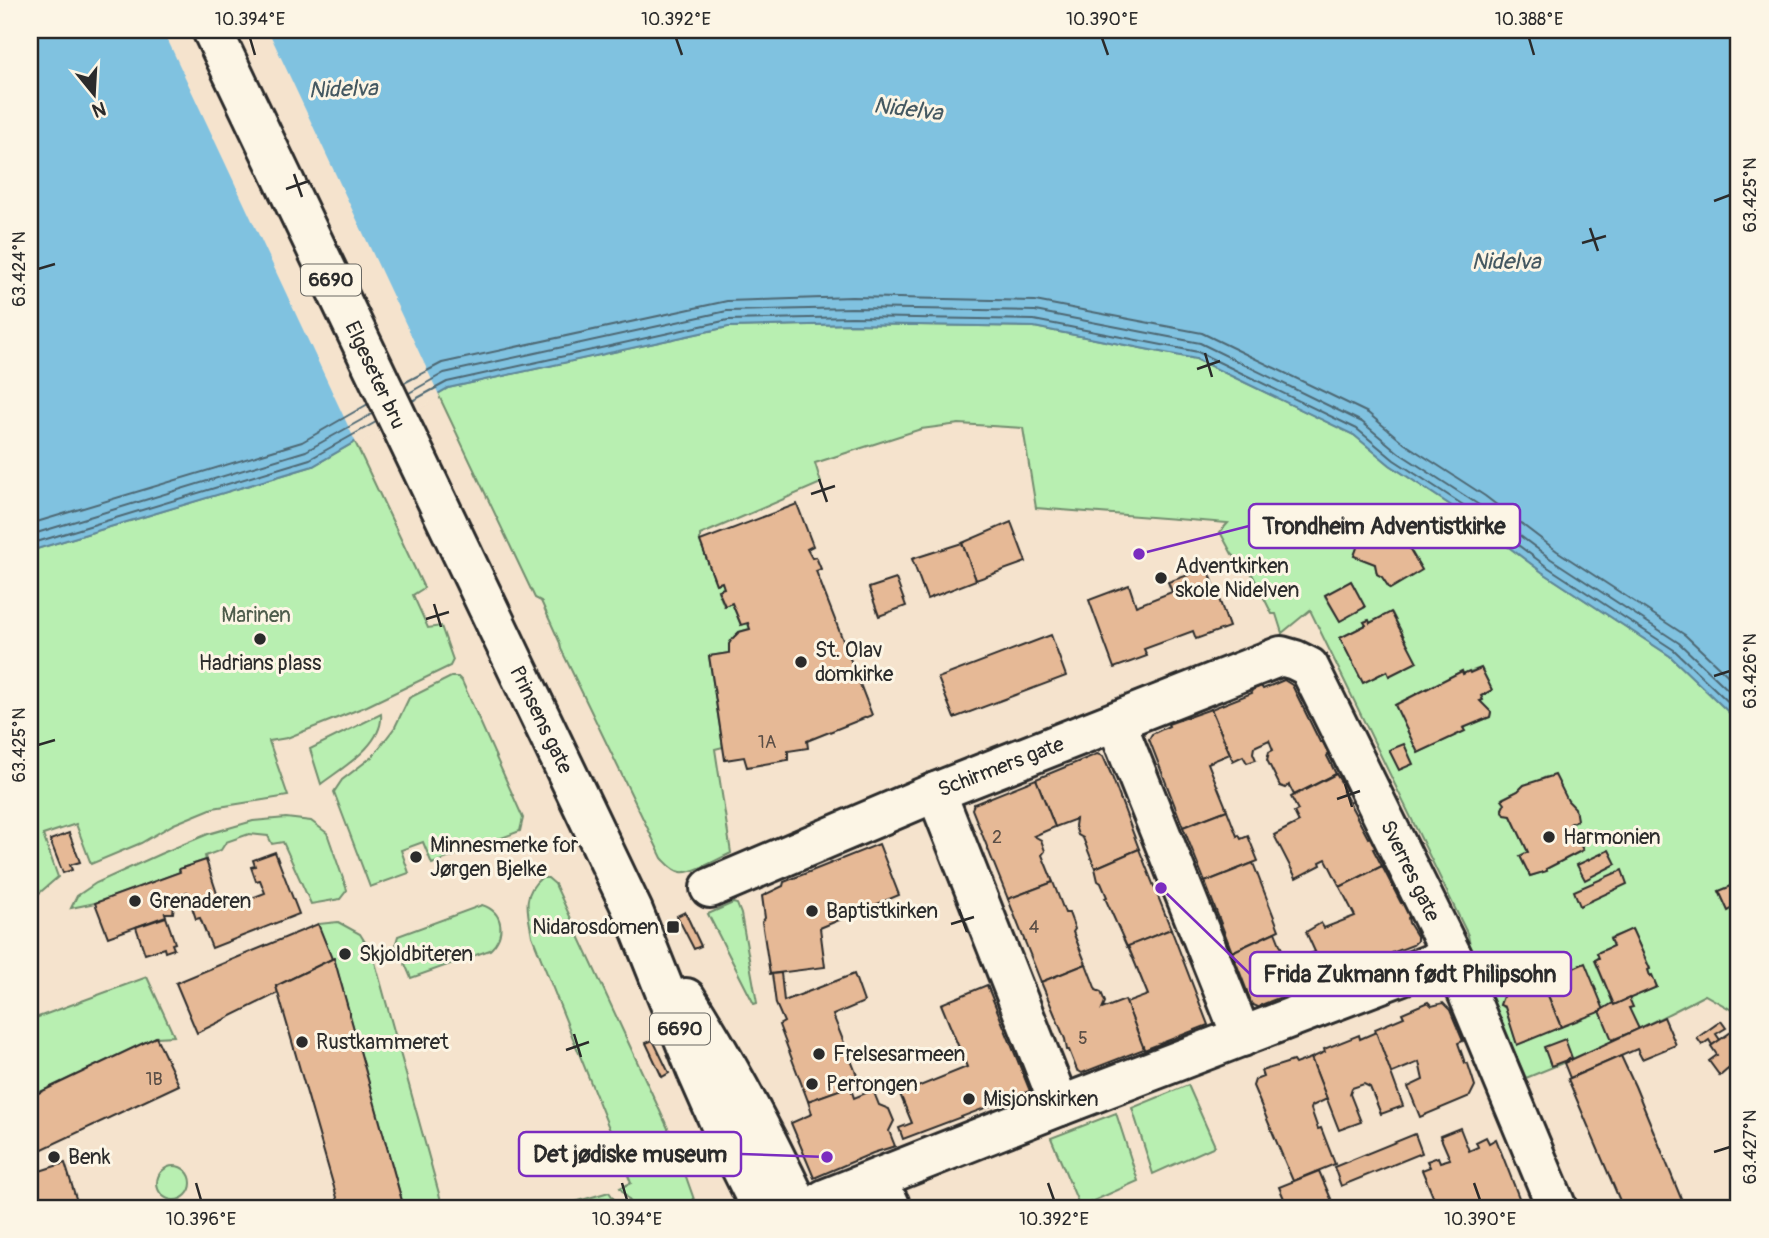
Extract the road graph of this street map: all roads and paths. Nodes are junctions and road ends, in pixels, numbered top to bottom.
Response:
1 (212, 30) edge
2 (449, 530) joint
3 (1295, 660) joint
4 (1115, 722) junction
5 (936, 792) junction
6 (710, 888) dead end
7 (633, 911) junction
8 (1452, 956) junction
9 (1242, 1037) junction
10 (1060, 1106) junction
11 (812, 1204) edge
12 (761, 1208) edge
13 (1557, 1208) edge

1 - 2 street, Elgeseter bru / 6690
2 - 7 street, Prinsens gate / 6690
3 - 4 street, Schirmers gate
3 - 8 street, Sverres gate
4 - 5 street, Schirmers gate
4 - 9 street
5 - 6 street, Schirmers gate
5 - 10 street
7 - 11 street, Prinsens gate / 6690
7 - 12 street, Prinsens gate / 6690
8 - 9 street
8 - 13 street, Sverres gate
9 - 10 street
10 - 11 street

